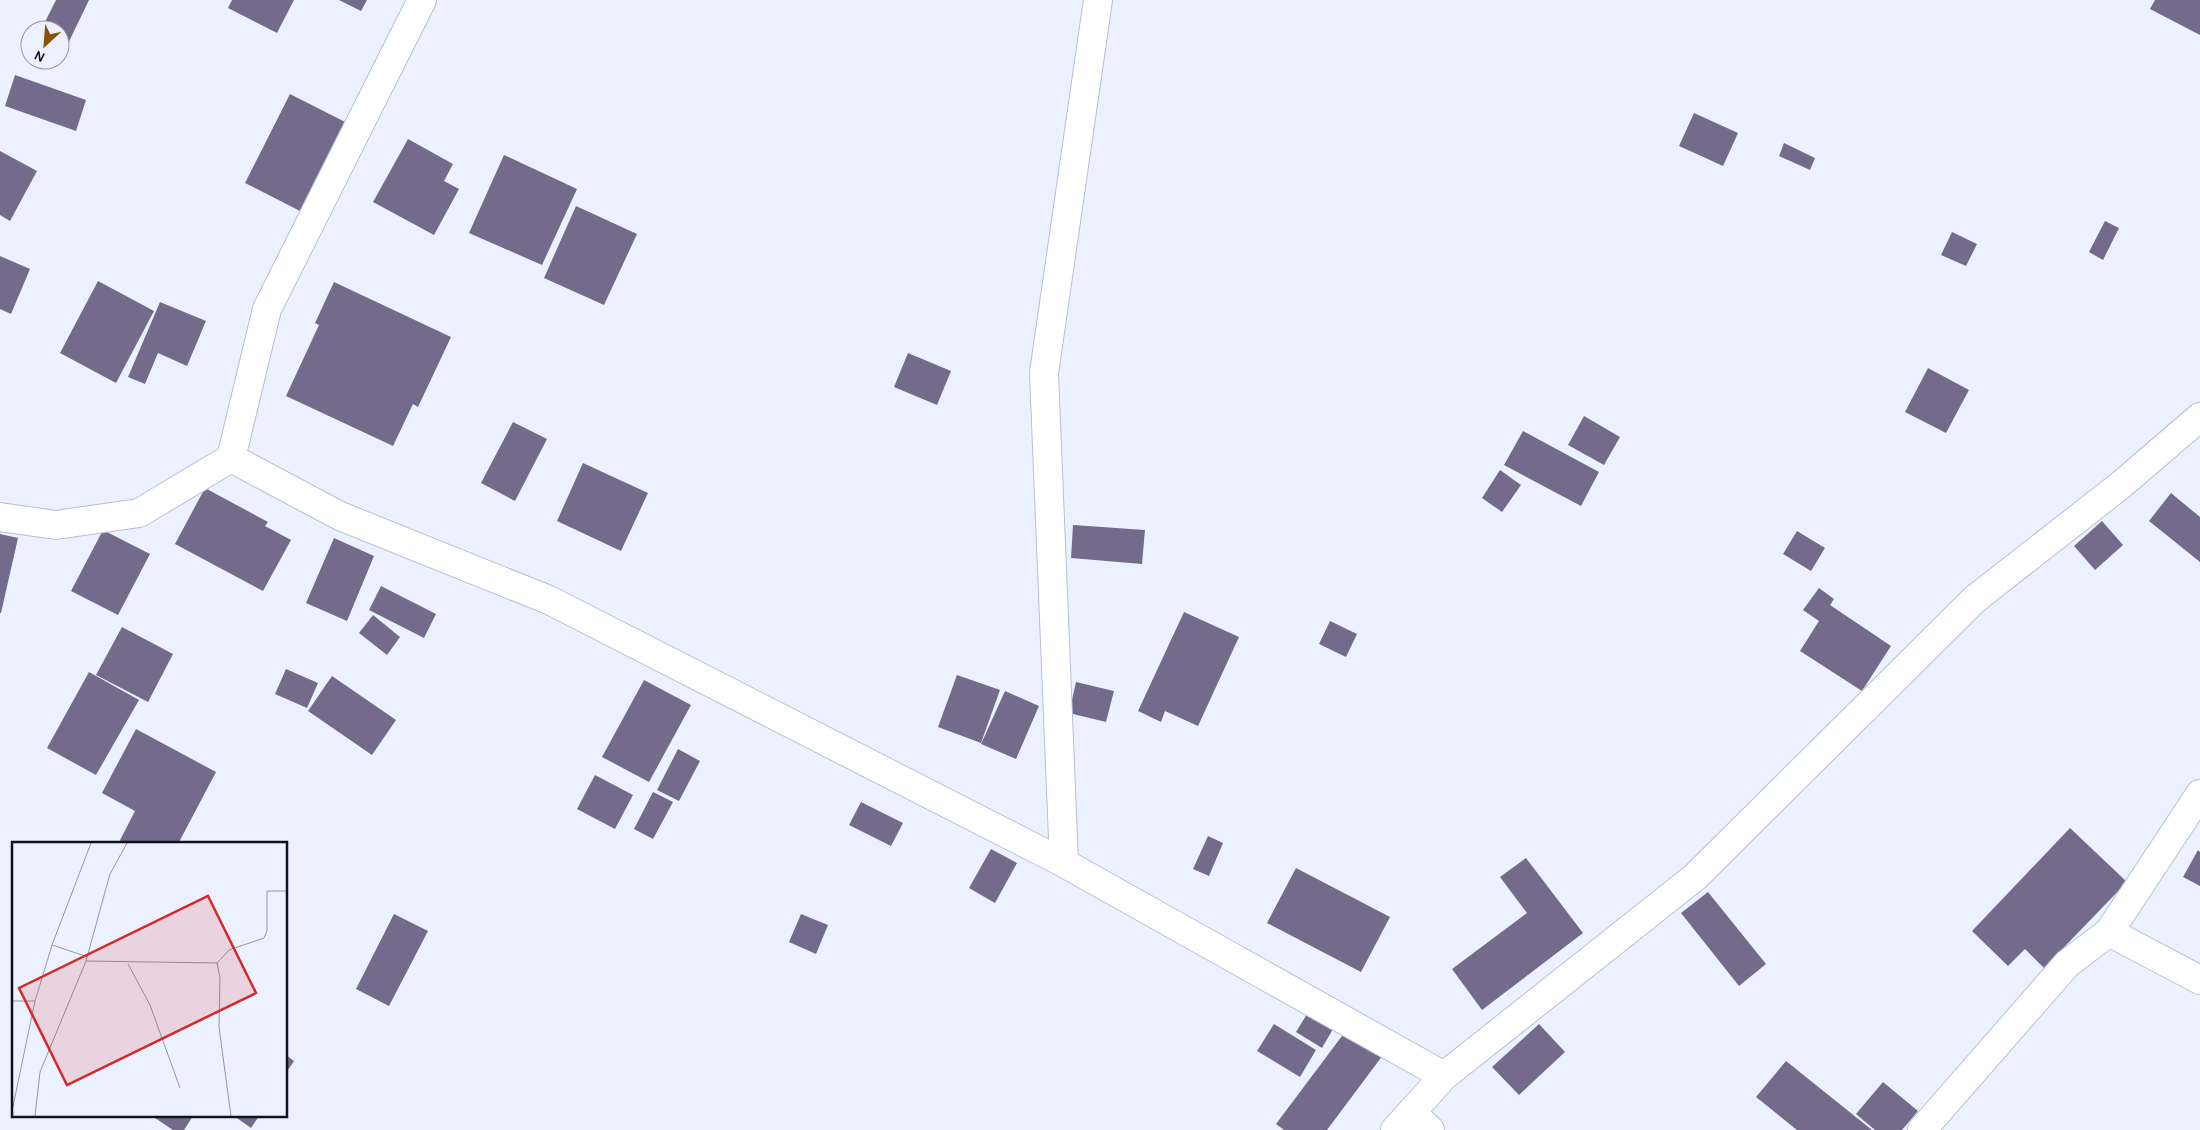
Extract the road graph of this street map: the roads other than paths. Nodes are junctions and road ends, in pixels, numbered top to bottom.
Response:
1 (422, 0) edge
2 (1098, 0) edge
3 (2200, 417) edge
4 (231, 458) junction
5 (0, 516) edge
6 (2200, 794) edge
7 (1064, 863) junction
8 (2109, 932) junction
9 (2200, 980) edge
10 (1444, 1076) junction
11 (1412, 1124) edge
12 (1922, 1130) edge

1 - 4 street
2 - 7 street
3 - 10 street
4 - 5 street
4 - 7 street
6 - 8 street
7 - 10 street
8 - 9 street
8 - 12 street
10 - 11 street

